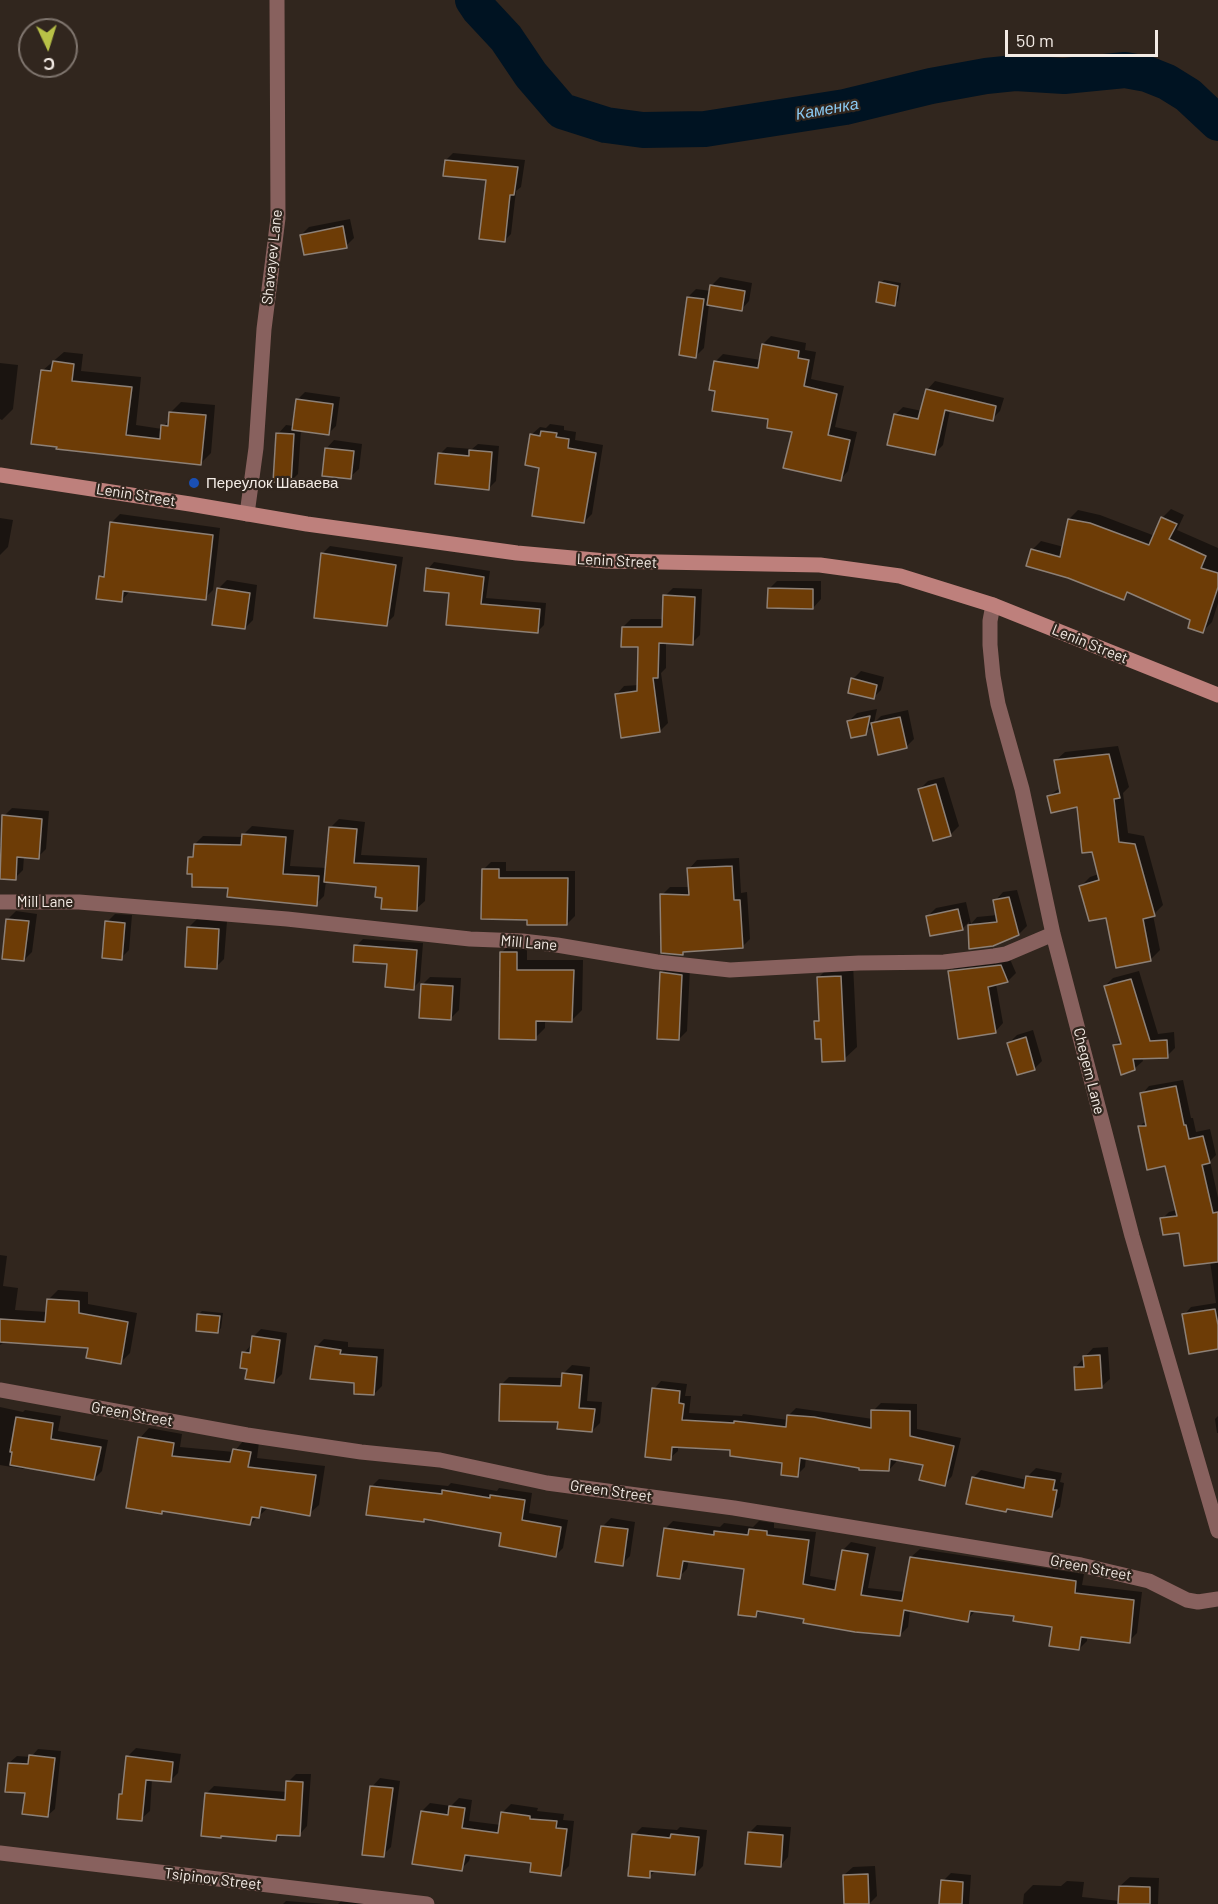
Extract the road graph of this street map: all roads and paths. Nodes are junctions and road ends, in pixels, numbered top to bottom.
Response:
1 (277, 0) edge
2 (0, 475) edge
3 (247, 514) junction
4 (993, 605) junction
5 (1218, 695) edge
6 (0, 902) edge
7 (1053, 934) junction
8 (0, 1390) edge
9 (1218, 1531) edge
10 (1218, 1599) edge
11 (0, 1853) edge
12 (427, 1904) edge

1 - 3 street, Shavayev Lane
2 - 3 street, Lenin Street
3 - 4 street, Lenin Street
4 - 5 street, Lenin Street
4 - 7 street, Chegem Lane
6 - 7 street, Mill Lane
7 - 9 street, Chegem Lane
8 - 10 street, Green Street
11 - 12 street, Tsipinov Street

